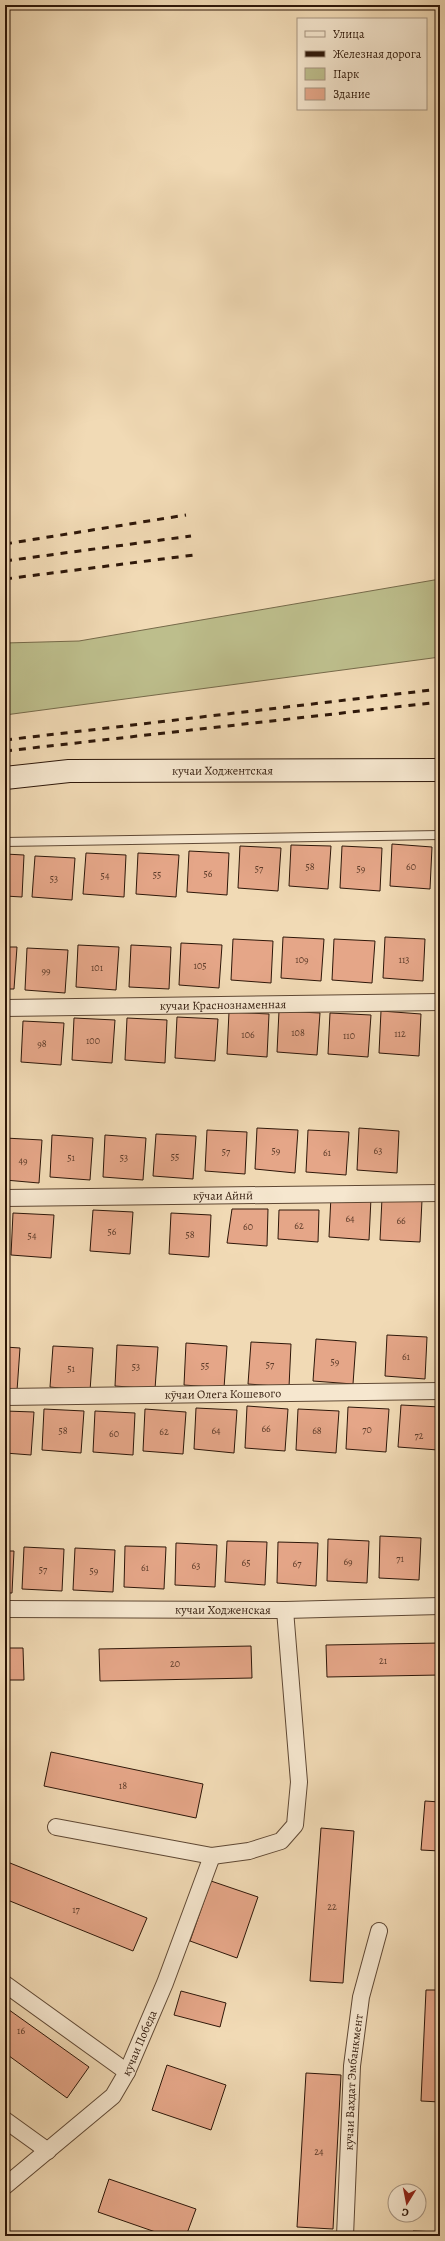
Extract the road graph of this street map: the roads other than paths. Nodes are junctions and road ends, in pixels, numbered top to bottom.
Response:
1 (440, 770) edge
2 (5, 778) edge
3 (440, 835) edge
4 (5, 842) edge
5 (440, 1002) edge
6 (5, 1008) edge
7 (440, 1193) edge
8 (5, 1198) edge
9 (440, 1391) edge
10 (5, 1397) edge
11 (440, 1606) edge
12 (5, 1609) edge
13 (286, 1610) junction
14 (56, 1827) dead end
15 (212, 1856) junction
16 (379, 1931) dead end
17 (5, 1984) edge
18 (127, 2072) junction
19 (5, 2120) edge
20 (48, 2151) junction
21 (5, 2186) edge
22 (345, 2236) edge

1 - 2 main road, кучаи Ходжентская
3 - 4 lane
5 - 6 street, кучаи Краснознаменная
7 - 8 street, кӯчаи Айнӣ
9 - 10 street, кӯчаи Олега Кошевого
11 - 13 street, кучаи Ходженская
12 - 13 street, кучаи Ходженская
13 - 15 street
14 - 15 street
15 - 18 street, кучаи Победа
16 - 22 street, кучаи Вахдат Эмбанкмент
17 - 18 street
18 - 20 street, кучаи Победа
19 - 20 street
20 - 21 street, кучаи Победа

